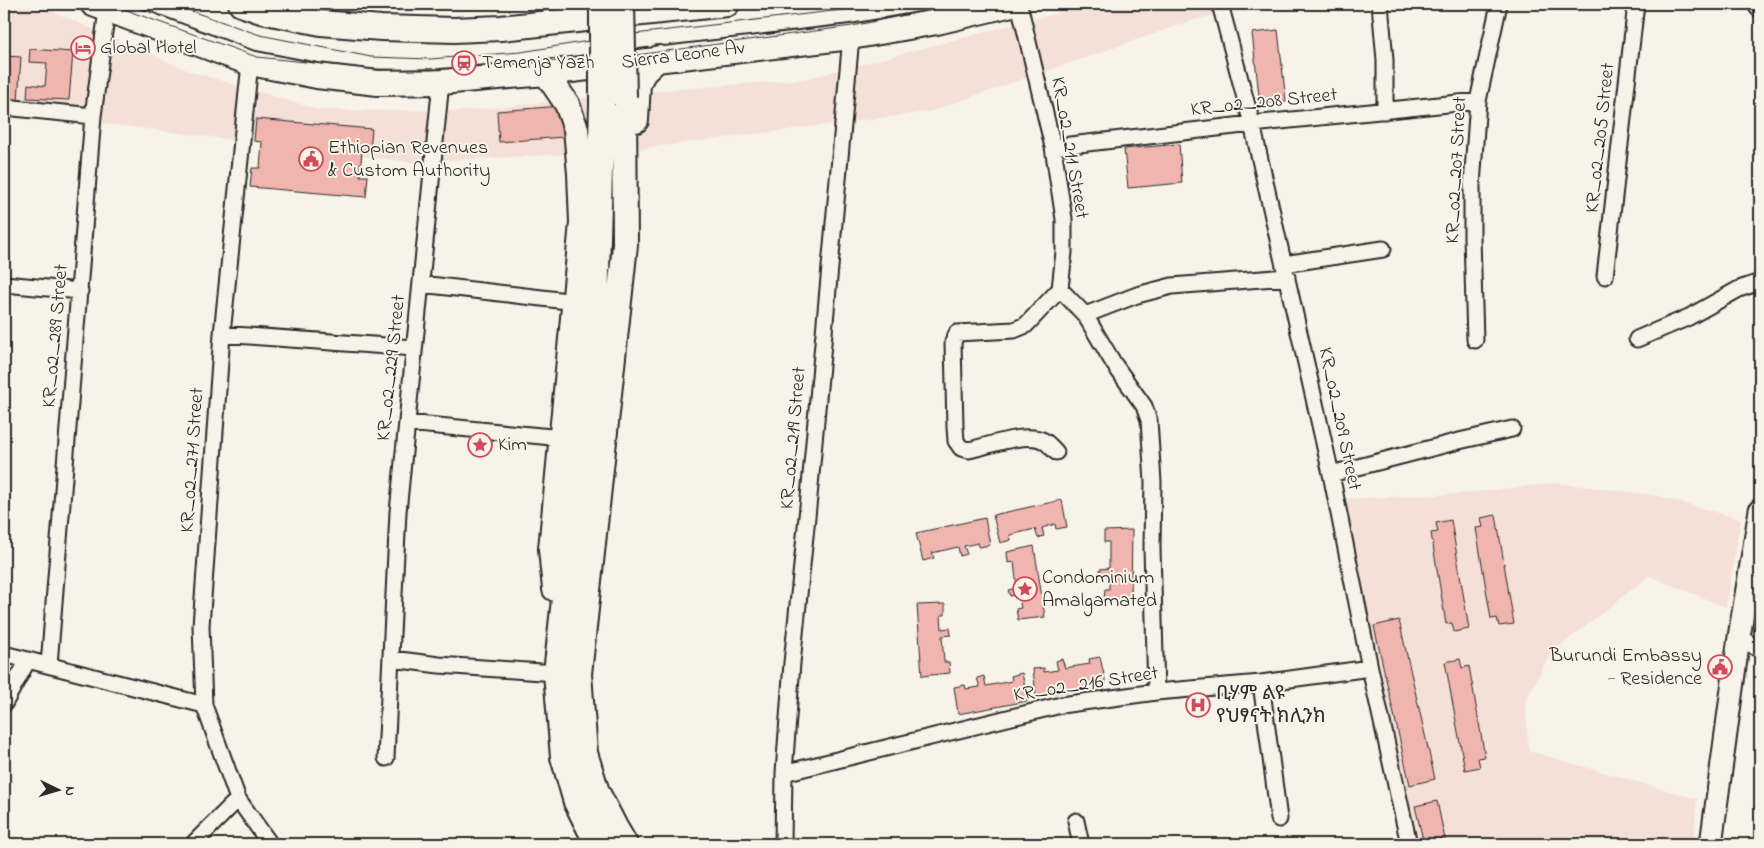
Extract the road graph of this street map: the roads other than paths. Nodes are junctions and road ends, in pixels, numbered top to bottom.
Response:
1 (602, 4) edge
2 (727, 4) edge
3 (1012, 4) edge
4 (1019, 4) edge
5 (1220, 4) edge
6 (1380, 4) edge
7 (1499, 4) edge
8 (1636, 4) edge
9 (255, 6) edge
10 (100, 7) edge
11 (633, 7) edge
12 (570, 13) edge
13 (851, 37) junction
14 (659, 58) junction
15 (250, 63) junction
16 (546, 73) junction
17 (441, 82) junction
18 (1478, 101) junction
19 (4, 107) edge
20 (1385, 111) junction
21 (94, 116) junction
22 (1252, 124) junction
23 (1053, 147) junction
24 (1383, 249) dead end
25 (1285, 271) junction
26 (1605, 276) dead end
27 (1760, 282) edge
28 (4, 284) edge
29 (421, 284) junction
30 (1060, 289) junction
31 (80, 291) junction
32 (576, 302) junction
33 (1085, 315) junction
34 (222, 334) junction
35 (1637, 339) dead end
36 (1475, 340) dead end
37 (414, 348) junction
38 (407, 423) junction
39 (1512, 429) dead end
40 (562, 438) junction
41 (1056, 452) dead end
42 (1331, 474) junction
43 (1760, 510) edge
44 (563, 608) junction
45 (583, 630) junction
46 (1739, 637) junction
47 (1760, 650) edge
48 (4, 654) edge
49 (392, 659) junction
50 (28, 660) junction
51 (49, 665) junction
52 (1370, 668) junction
53 (556, 673) junction
54 (1261, 682) junction
55 (1156, 692) junction
56 (4, 704) edge
57 (204, 705) junction
58 (386, 758) dead end
59 (784, 773) junction
60 (238, 799) junction
61 (1279, 819) dead end
62 (1076, 821) dead end
63 (193, 844) edge
64 (270, 844) edge
65 (597, 844) edge
66 (625, 844) edge
67 (783, 844) edge
68 (1081, 844) edge
69 (1409, 844) edge
70 (1711, 844) edge

1 - 44 main road, bridge
2 - 11 main road
3 - 13 main road, Sierra Leone Av
4 - 23 street, KR_02_211 Street
5 - 22 street, KR_02_209 Street
6 - 20 street
7 - 18 street, KR_02_207 Street
8 - 26 street, KR_02_205 Street
9 - 12 main road
10 - 15 main road, Sierra Leone Av
10 - 21 street, KR_02_289 Street
11 - 12 main road
11 - 45 main road, bridge
13 - 14 main road, Sierra Leone Av
13 - 59 street, KR_02_219 Street
14 - 16 main road, Sierra Leone Av
14 - 45 main road
15 - 17 main road, Sierra Leone Av
15 - 34 street, KR_02_271 Street
16 - 17 main road, Sierra Leone Av
16 - 32 main road
17 - 29 street, KR_02_229 Street
18 - 20 street, KR_02_208 Street
18 - 36 street, KR_02_207 Street
19 - 21 street
20 - 22 street, KR_02_208 Street
21 - 31 street, KR_02_289 Street
22 - 23 street, KR_02_208 Street
22 - 25 street, KR_02_209 Street
23 - 30 street, KR_02_211 Street
24 - 25 street
25 - 33 street
25 - 42 street, KR_02_209 Street
27 - 35 street
28 - 31 street
29 - 32 street
29 - 37 street, KR_02_229 Street
30 - 33 street
30 - 41 street
31 - 51 street, KR_02_289 Street
32 - 40 main road
33 - 55 street
34 - 37 street
34 - 57 street, KR_02_271 Street
37 - 38 street, KR_02_229 Street
38 - 40 street
38 - 49 street, KR_02_229 Street
39 - 42 street
40 - 44 main road
42 - 52 street, KR_02_209 Street
43 - 46 street
44 - 53 main road
45 - 66 main road
46 - 47 street
46 - 70 street
48 - 50 street
49 - 53 street
49 - 58 street, KR_02_229 Street
50 - 51 street
50 - 56 street
51 - 57 street
52 - 54 street, KR_02_216 Street
52 - 69 street, KR_02_209 Street
53 - 65 main road
54 - 55 street, KR_02_216 Street
54 - 61 street
55 - 59 street, KR_02_216 Street
57 - 60 street, KR_02_271 Street
59 - 67 street, KR_02_219 Street
60 - 63 street
60 - 64 street, KR_02_271 Street
62 - 68 street

